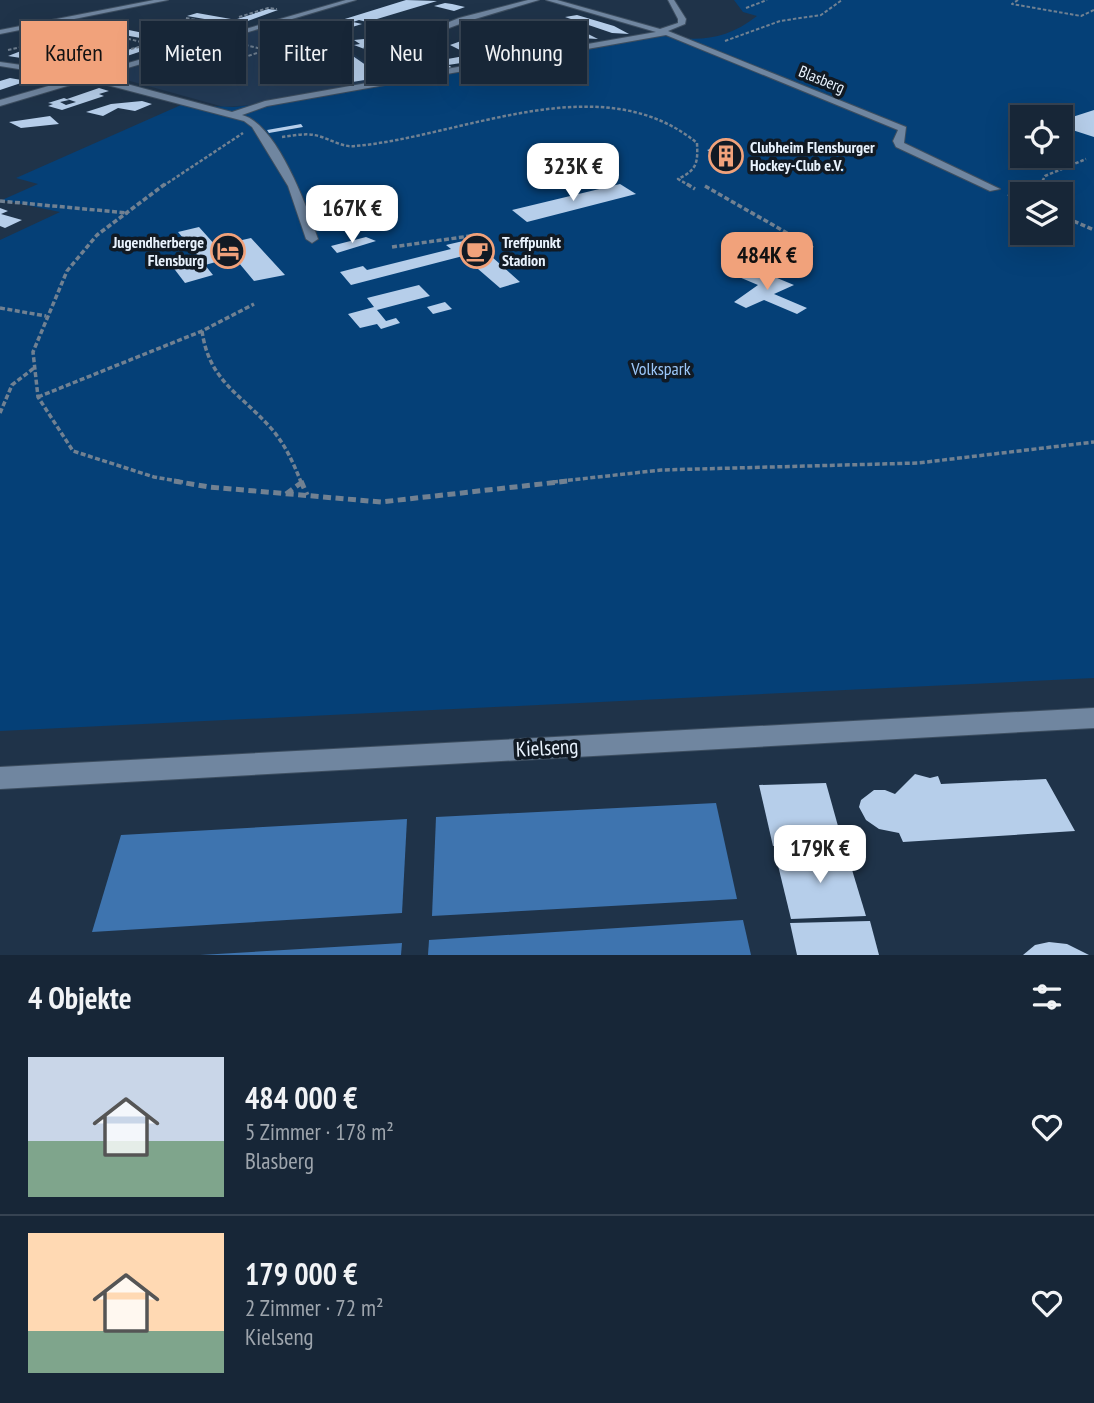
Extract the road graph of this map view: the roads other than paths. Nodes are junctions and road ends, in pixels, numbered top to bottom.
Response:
1 (165, 0) edge
2 (353, 0) edge
3 (536, 0) edge
4 (550, 0) edge
5 (671, 0) edge
6 (447, 26) edge
7 (0, 32) edge
8 (663, 32) junction
9 (0, 64) edge
10 (21, 67) edge
11 (127, 68) edge
12 (71, 84) edge
13 (117, 84) edge
14 (0, 103) edge
15 (235, 114) junction
16 (995, 189) dead end
17 (312, 239) dead end
18 (1094, 718) edge
19 (0, 778) edge

1 - 7 street
2 - 11 street
3 - 6 street
4 - 8 street, Blasberg
5 - 8 street
8 - 15 street
8 - 16 street, Blasberg
9 - 10 street
12 - 14 street
13 - 15 street
15 - 17 street
18 - 19 street, Kielseng

